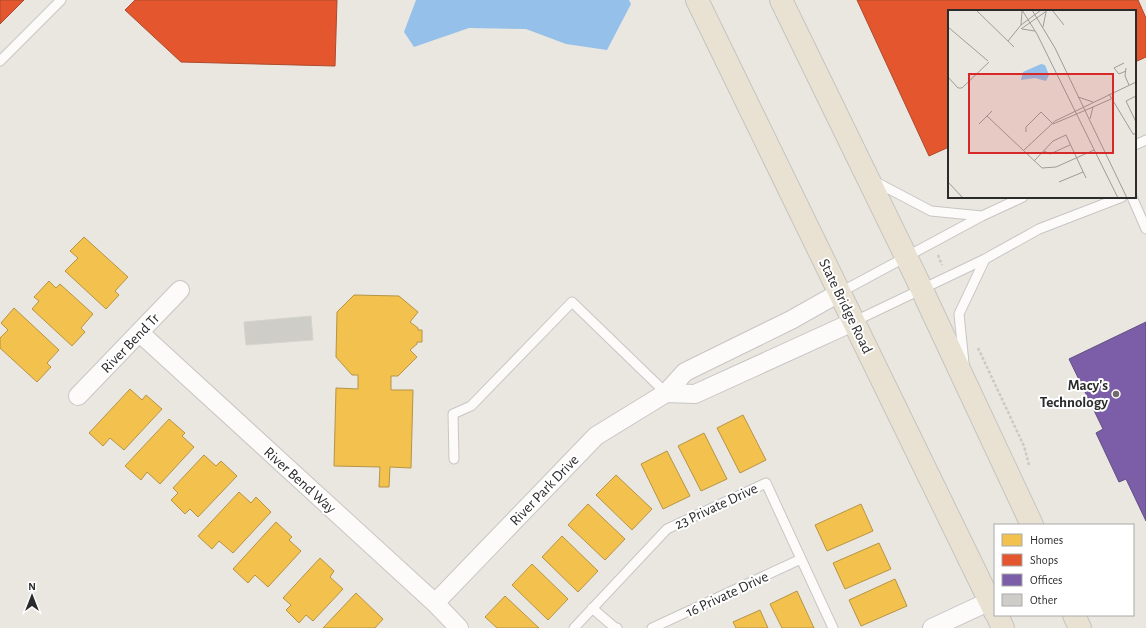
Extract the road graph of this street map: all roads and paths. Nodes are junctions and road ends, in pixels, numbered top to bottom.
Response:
1 (61, 0) edge
2 (697, 0) edge
3 (781, 0) edge
4 (0, 61) edge
5 (1146, 140) edge
6 (1136, 145) edge
7 (868, 177) junction
8 (1021, 198) edge
9 (1119, 198) edge
10 (1132, 198) edge
11 (982, 216) junction
12 (1146, 229) edge
13 (905, 257) junction
14 (985, 259) junction
15 (921, 289) junction
16 (180, 290) dead end
17 (839, 293) junction
18 (853, 322) junction
19 (140, 333) junction
20 (966, 386) junction
21 (666, 393) junction
22 (78, 396) dead end
23 (454, 459) dead end
24 (1032, 524) edge
25 (801, 560) junction
26 (435, 603) junction
27 (592, 608) junction
28 (994, 609) edge
29 (997, 616) edge
30 (1074, 616) edge
31 (459, 628) edge
32 (574, 628) edge
33 (618, 628) edge
34 (652, 628) edge
35 (834, 628) edge
36 (932, 628) edge
37 (1003, 628) edge
38 (1080, 628) edge

1 - 4 lane
2 - 17 highway, State Bridge Road
3 - 7 highway
5 - 6 lane
7 - 11 lane
7 - 13 highway
8 - 11 lane
9 - 14 lane
10 - 12 lane
11 - 13 lane
13 - 15 highway
13 - 17 lane
14 - 15 lane
14 - 20 lane
15 - 18 lane
15 - 20 highway
16 - 19 street, River Bend Tr
17 - 18 highway, State Bridge Road
17 - 21 street, River Park Drive
18 - 21 street
18 - 28 highway, State Bridge Road
19 - 22 street, River Bend Tr
19 - 26 street, River Bend Way
20 - 24 highway
21 - 23 lane
21 - 26 street, River Park Drive
25 - 27 lane, 23 Private Drive
25 - 34 lane, 16 Private Drive
25 - 35 lane, 23 Private Drive
26 - 31 street, River Bend Way
27 - 32 lane, 23 Private Drive
27 - 33 lane
28 - 36 street
29 - 37 highway, State Bridge Road
30 - 38 highway

